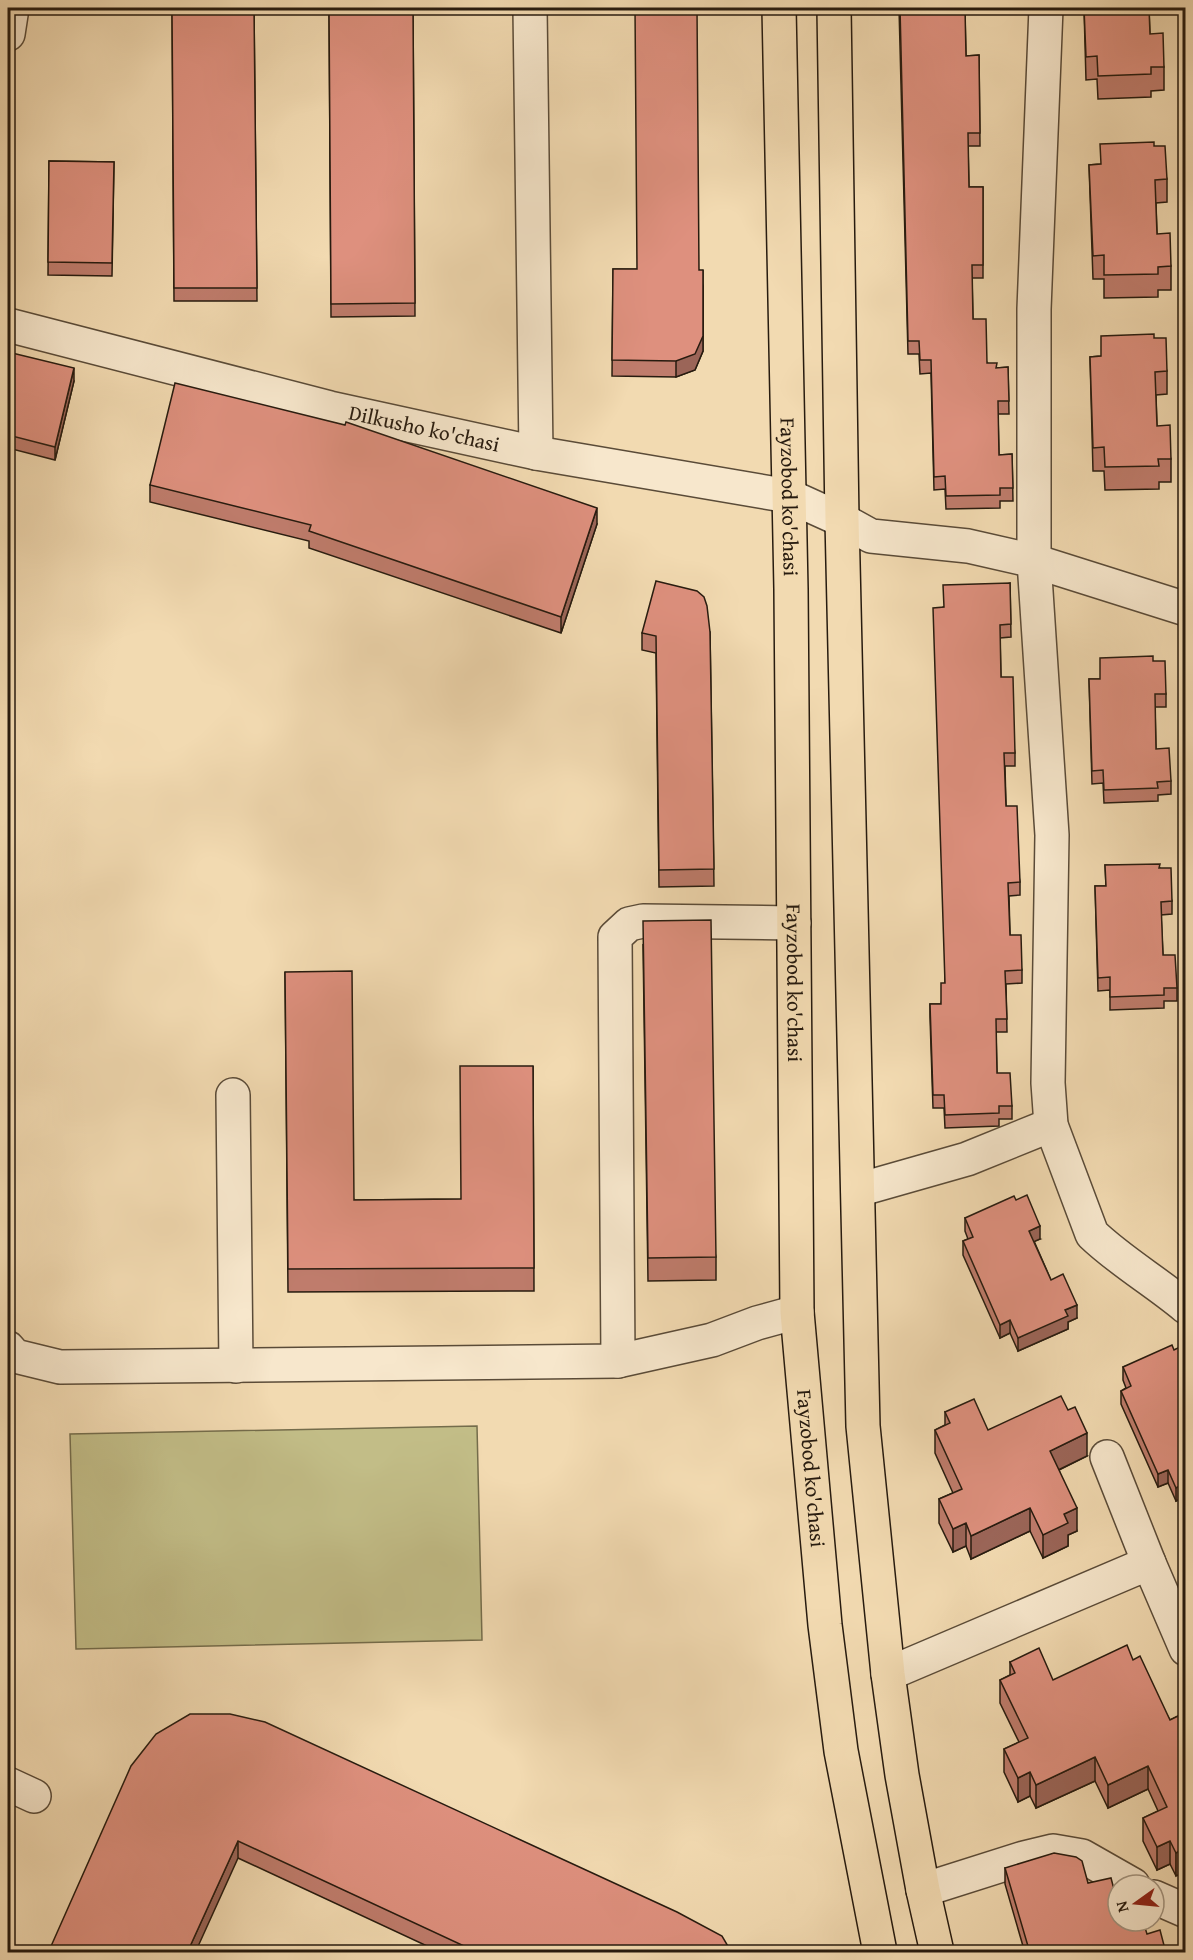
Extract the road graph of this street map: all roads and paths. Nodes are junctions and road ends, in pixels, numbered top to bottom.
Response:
1 (12, 8) edge
2 (530, 8) edge
3 (779, 8) edge
4 (834, 8) edge
5 (1046, 8) edge
6 (8, 33) edge
7 (8, 325) edge
8 (536, 453) junction
9 (789, 496) junction
10 (842, 520) junction
11 (1034, 561) junction
12 (1185, 609) edge
13 (794, 923) junction
14 (233, 1095) dead end
15 (1051, 1125) junction
16 (858, 1190) junction
17 (1185, 1307) edge
18 (797, 1312) junction
19 (8, 1348) edge
20 (618, 1361) junction
21 (236, 1366) junction
22 (1107, 1457) dead end
23 (1149, 1563) junction
24 (1185, 1649) edge
25 (888, 1674) junction
26 (1112, 1873) edge
27 (923, 1890) junction
28 (1166, 1902) edge
29 (1185, 1911) edge
30 (880, 1953) edge
31 (937, 1953) edge

1 - 6 street
2 - 8 street
3 - 9 main road, Fayzobod ko'chasi
4 - 10 main road
5 - 11 street
7 - 8 street, Dilkusho ko'chasi
8 - 9 street, Dilkusho ko'chasi
9 - 10 street, Dilkusho ko'chasi
9 - 13 main road, Fayzobod ko'chasi
10 - 11 street, Dilkusho ko'chasi
10 - 16 main road
11 - 12 street, Dilkusho ko'chasi
11 - 15 street
13 - 18 main road, Fayzobod ko'chasi
13 - 20 street
14 - 21 street
15 - 16 street
15 - 17 street
16 - 25 main road
18 - 20 street
18 - 30 main road, Fayzobod ko'chasi
19 - 21 street
20 - 21 street
22 - 23 street
23 - 24 street
23 - 25 street
25 - 27 main road
26 - 27 street
27 - 31 main road
28 - 29 street

